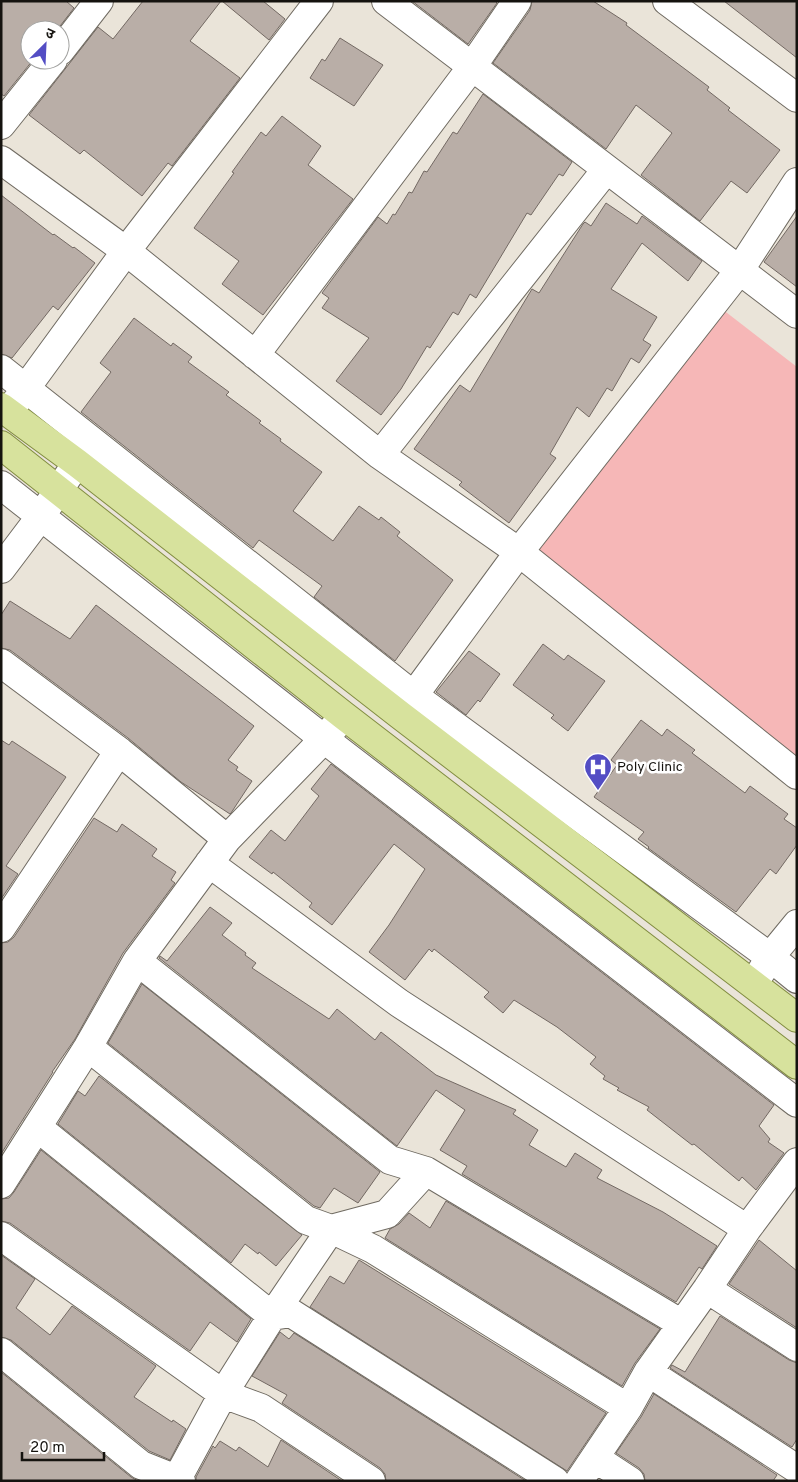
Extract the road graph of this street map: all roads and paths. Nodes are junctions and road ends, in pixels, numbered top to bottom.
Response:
1 (99, 1) edge
2 (319, 1) edge
3 (386, 1) edge
4 (517, 1) edge
5 (667, 1) edge
6 (70, 38) edge
7 (471, 68) junction
8 (45, 70) edge
9 (797, 98) edge
10 (1, 125) edge
11 (1, 160) edge
12 (606, 170) junction
13 (797, 182) edge
14 (126, 251) junction
15 (739, 271) junction
16 (797, 314) edge
17 (256, 355) junction
18 (1, 369) edge
19 (26, 388) junction
20 (4, 414) edge
21 (1, 444) edge
22 (380, 455) junction
23 (77, 463) junction
24 (1, 486) edge
25 (58, 489) junction
26 (41, 516) junction
27 (519, 552) junction
28 (1, 569) edge
29 (1, 663) edge
30 (407, 705) junction
31 (343, 715) junction
32 (324, 739) junction
33 (119, 751) junction
34 (797, 775) edge
35 (227, 839) junction
36 (209, 863) junction
37 (797, 924) edge
38 (1, 928) edge
39 (770, 957) junction
40 (138, 961) junction
41 (797, 979) edge
42 (753, 984) junction
43 (797, 1018) edge
44 (88, 1047) junction
45 (797, 1065) edge
46 (797, 1103) edge
47 (37, 1127) junction
48 (797, 1162) edge
49 (426, 1171) junction
50 (1, 1184) edge
51 (331, 1229) junction
52 (747, 1229) junction
53 (1, 1236) edge
54 (707, 1289) junction
55 (272, 1316) junction
56 (682, 1324) junction
57 (797, 1348) edge
58 (1, 1352) edge
59 (648, 1372) junction
60 (223, 1394) junction
61 (628, 1408) junction
62 (595, 1458) junction
63 (797, 1469) edge
64 (179, 1480) edge
65 (371, 1481) edge
66 (555, 1481) edge
67 (580, 1481) edge
68 (630, 1481) edge

1 - 6 street
2 - 14 street
3 - 7 street
4 - 7 street
5 - 9 street
7 - 12 street
7 - 17 street
8 - 10 street
11 - 14 street
12 - 15 street
12 - 22 street
13 - 15 street
14 - 17 street
14 - 19 street
15 - 16 street
15 - 27 street
17 - 22 street
18 - 19 street
19 - 20 street
19 - 30 street
20 - 23 main road
21 - 25 main road
22 - 27 street
23 - 25 street
23 - 30 main road
24 - 26 street
25 - 26 street
25 - 31 main road
26 - 28 street
26 - 32 street
27 - 30 street
27 - 34 street
29 - 33 street
30 - 39 street
30 - 42 main road
31 - 32 street
31 - 45 main road
32 - 35 street
32 - 46 street
33 - 35 street
33 - 38 street
35 - 36 street
36 - 40 street
36 - 52 street
37 - 39 street
39 - 41 street
39 - 42 street
40 - 44 street
40 - 49 street
42 - 43 main road
44 - 47 street
44 - 51 street
47 - 50 street
47 - 55 street
48 - 52 street
49 - 51 street
49 - 56 street
51 - 55 street
51 - 61 street
52 - 54 street
53 - 60 street
54 - 56 street
54 - 57 street
55 - 60 street
55 - 66 street
56 - 59 street
58 - 64 street
59 - 61 street
59 - 63 street
60 - 64 street
60 - 65 street
61 - 62 street
62 - 67 street
62 - 68 street

